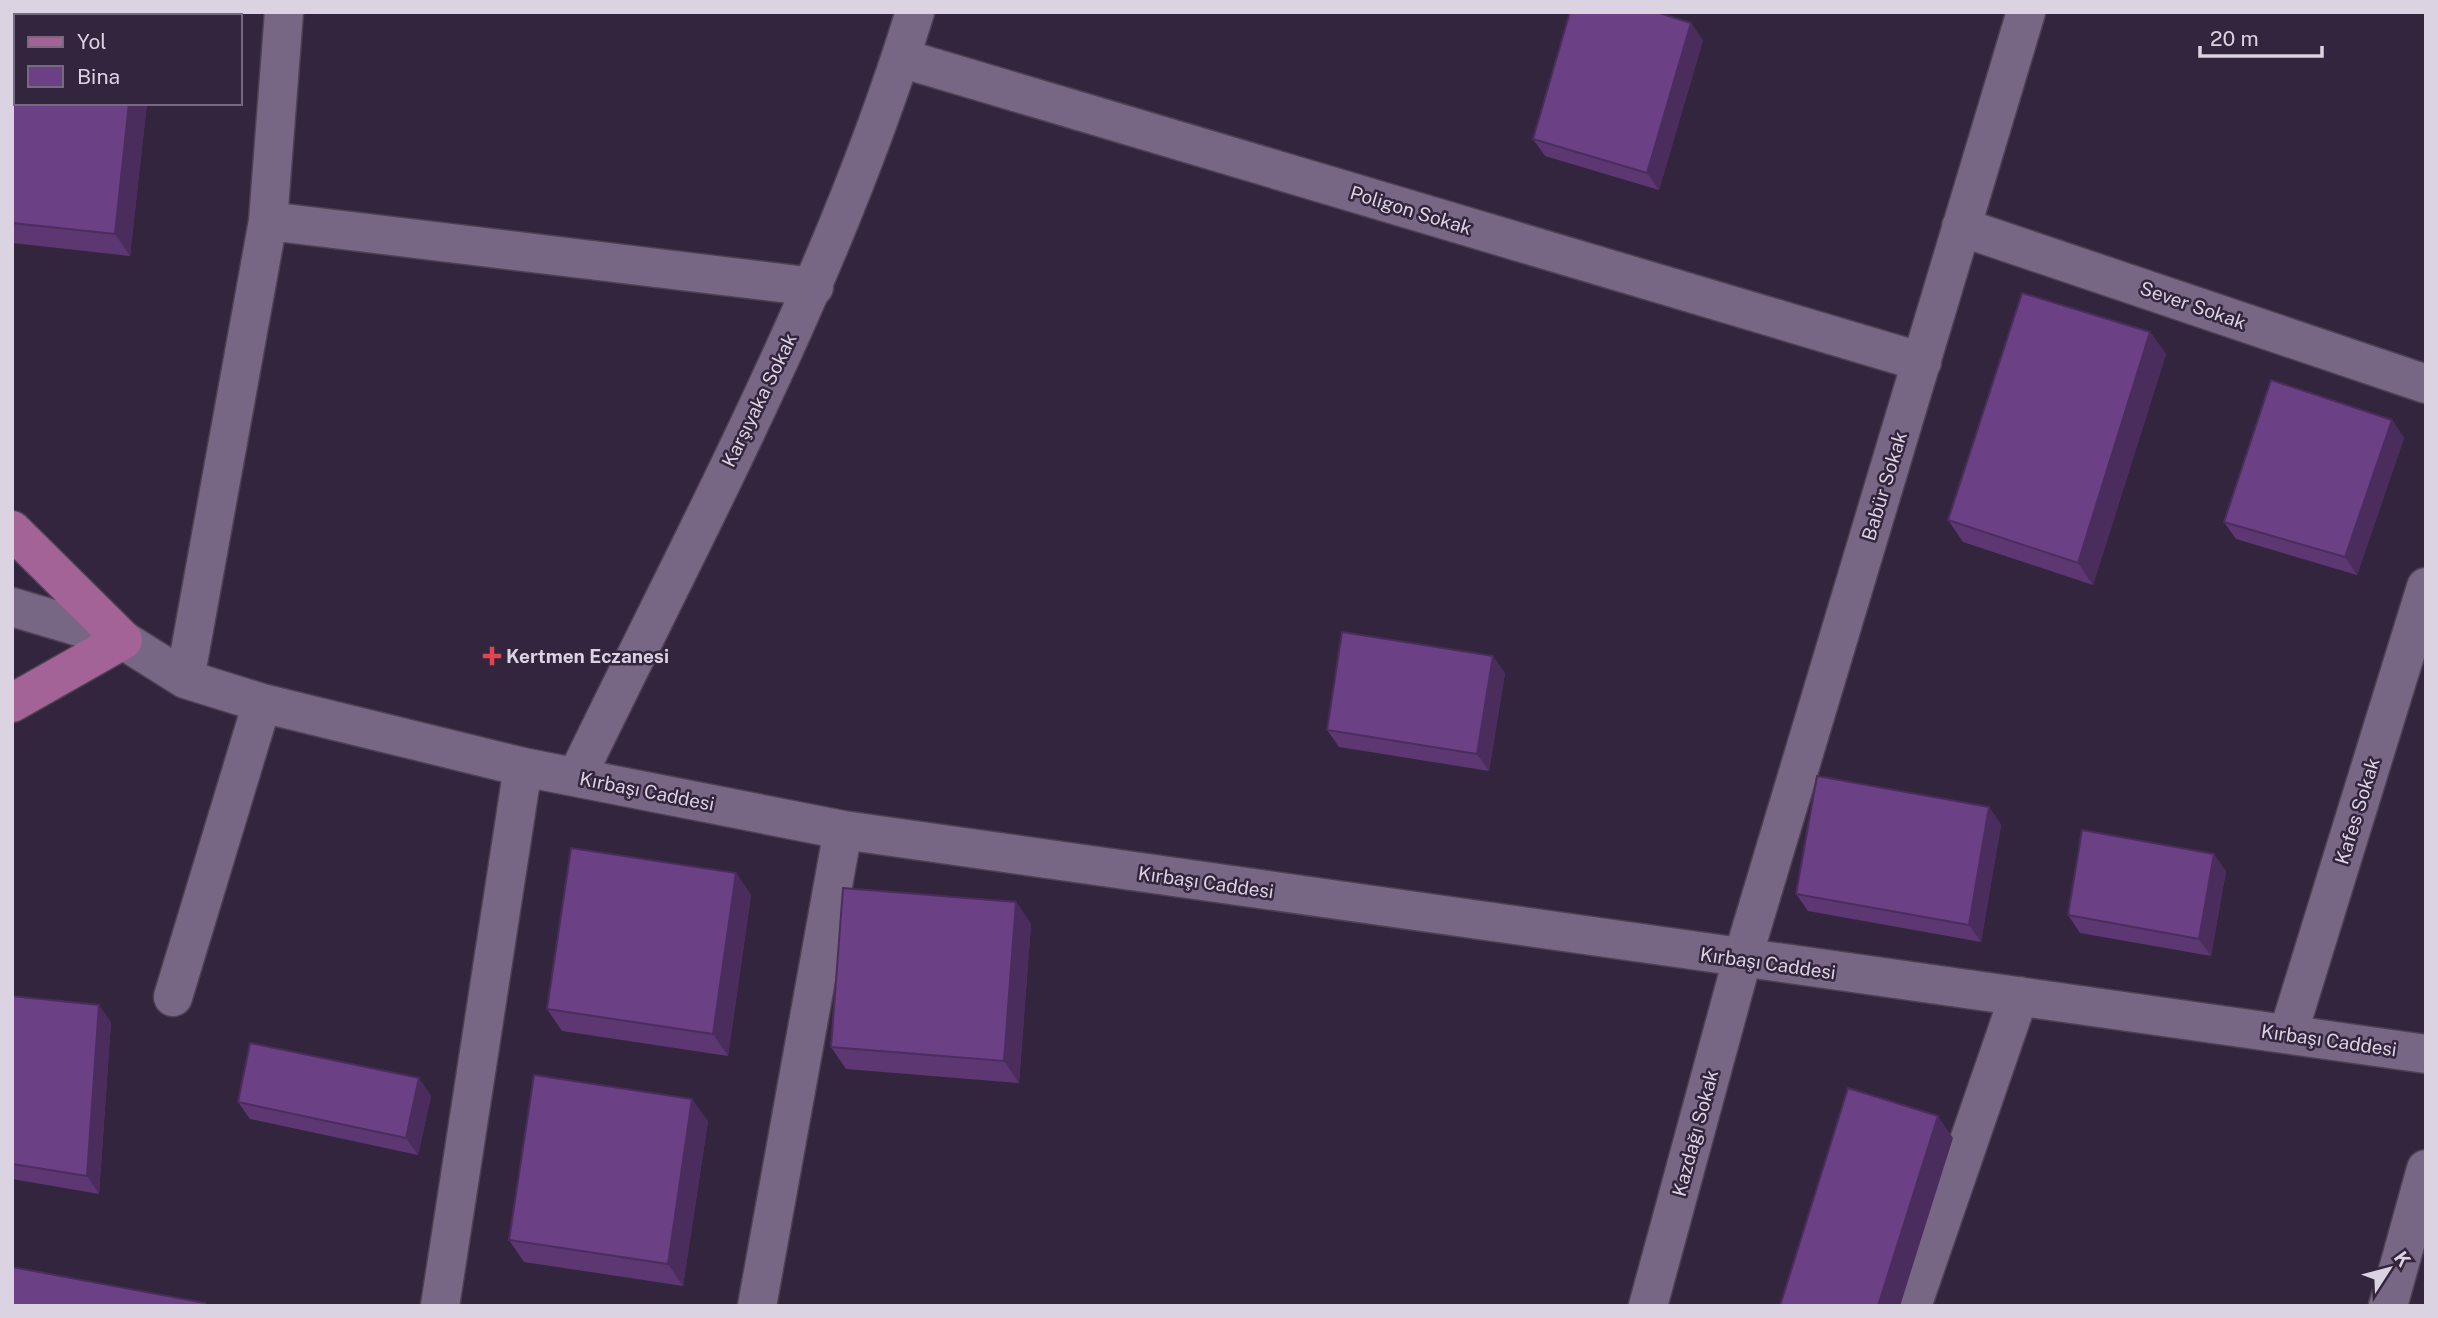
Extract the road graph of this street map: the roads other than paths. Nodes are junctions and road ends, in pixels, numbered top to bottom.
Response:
1 (284, 12) edge
2 (915, 12) edge
3 (2026, 12) edge
4 (901, 58) junction
5 (268, 221) junction
6 (1961, 227) junction
7 (814, 287) junction
8 (1922, 362) junction
9 (2426, 384) edge
10 (12, 530) edge
11 (2426, 587) edge
12 (12, 607) edge
13 (123, 640) junction
14 (186, 678) junction
15 (12, 703) edge
16 (262, 703) junction
17 (523, 767) junction
18 (577, 776) junction
19 (844, 830) junction
20 (1742, 960) junction
21 (2019, 996) junction
22 (173, 997) dead end
23 (2288, 1034) junction
24 (2426, 1054) edge
25 (2426, 1170) edge
26 (440, 1306) edge
27 (757, 1306) edge
28 (1648, 1306) edge
29 (1912, 1306) edge
30 (2388, 1306) edge

1 - 5 street
2 - 4 street, Karşıyaka Sokak
3 - 6 street, Babür Sokak
4 - 7 street, Karşıyaka Sokak
4 - 8 street, Poligon Sokak
5 - 7 street
5 - 14 street
6 - 8 street, Babür Sokak
6 - 9 street, Sever Sokak
7 - 18 street, Karşıyaka Sokak
8 - 20 street, Babür Sokak
10 - 13 main road
11 - 23 street, Kafes Sokak
12 - 13 street, Kırbaşı Caddesi
13 - 14 street, Kırbaşı Caddesi
13 - 15 main road
14 - 16 street, Kırbaşı Caddesi
16 - 17 street, Kırbaşı Caddesi
16 - 22 street
17 - 18 street, Kırbaşı Caddesi
17 - 26 street
18 - 19 street, Kırbaşı Caddesi
19 - 20 street, Kırbaşı Caddesi
19 - 27 street
20 - 21 street, Kırbaşı Caddesi
20 - 28 street, Kazdağı Sokak
21 - 23 street, Kırbaşı Caddesi
21 - 29 street
23 - 24 street, Kırbaşı Caddesi
25 - 30 street

